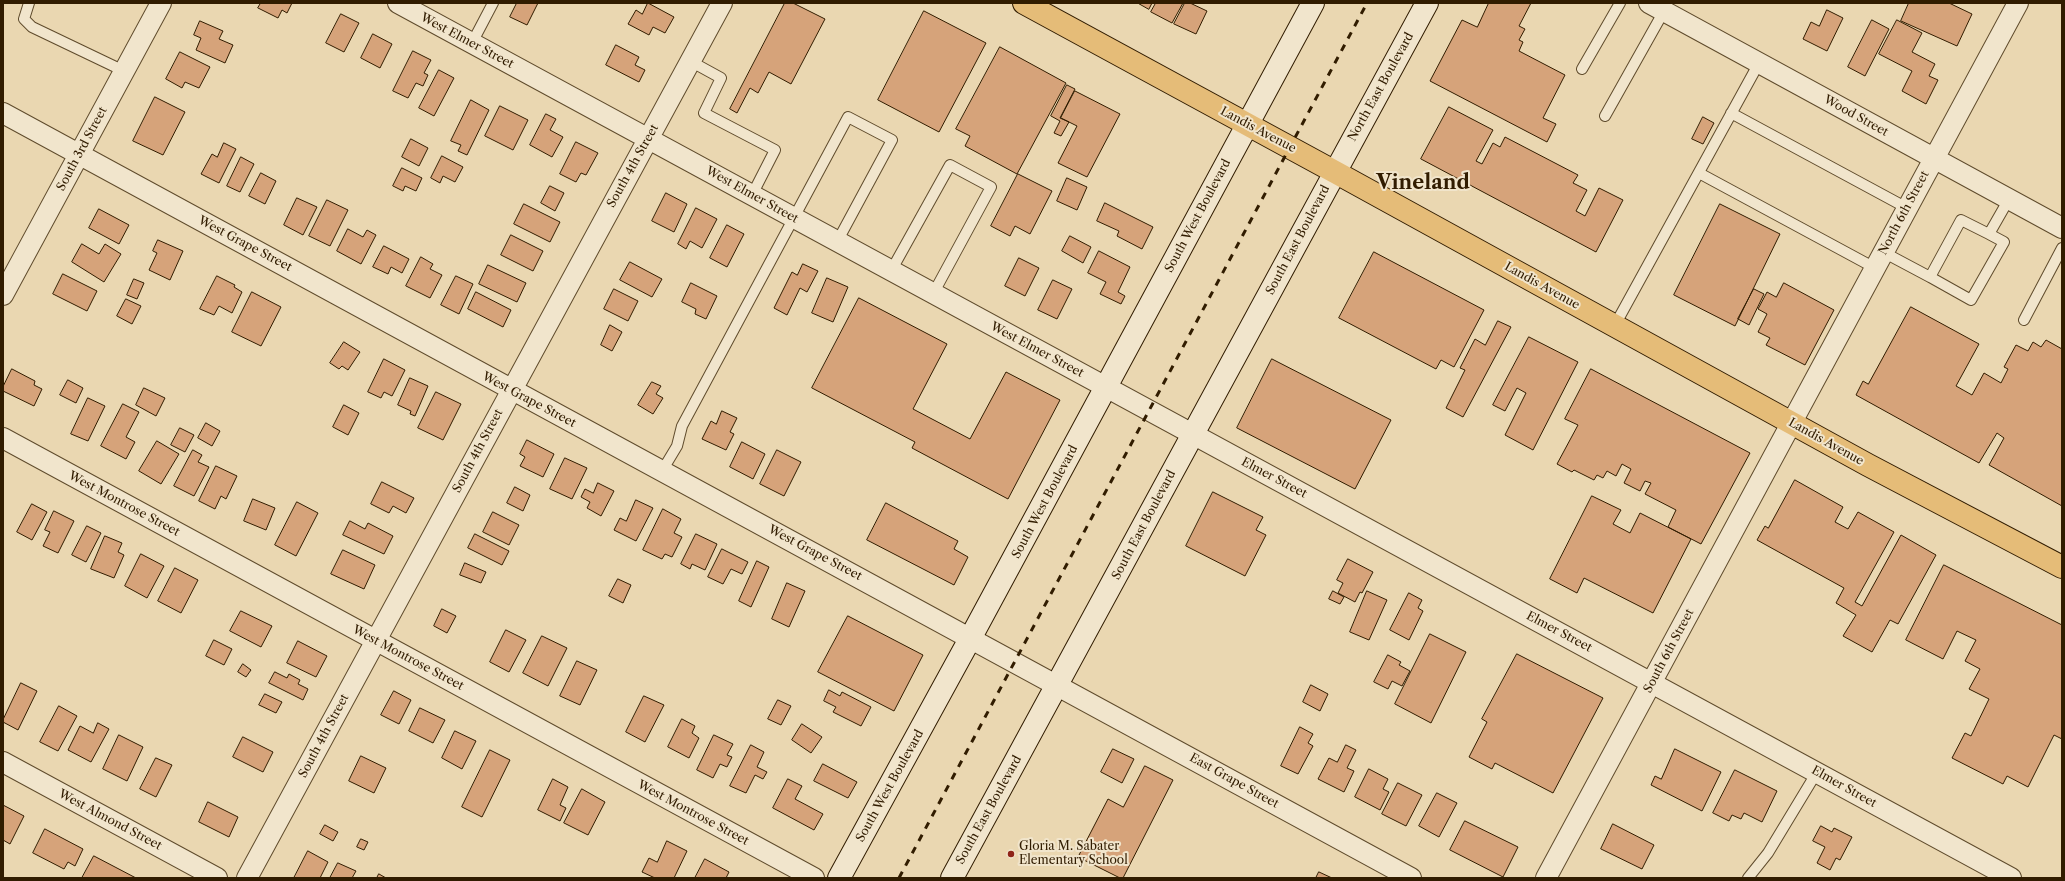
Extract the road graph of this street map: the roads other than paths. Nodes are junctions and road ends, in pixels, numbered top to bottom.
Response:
1 (29, 3) edge
2 (161, 3) edge
3 (398, 3) edge
4 (493, 3) edge
5 (722, 3) edge
6 (1024, 3) edge
7 (1313, 3) edge
8 (1427, 3) edge
9 (1620, 3) edge
10 (2018, 3) edge
11 (1657, 7) edge
12 (472, 43) junction
13 (690, 62) junction
14 (1759, 63) junction
15 (1582, 70) dead end
16 (124, 71) junction
17 (3, 113) edge
18 (1731, 113) junction
19 (1605, 116) dead end
20 (1248, 124) junction
21 (648, 138) junction
22 (79, 155) junction
23 (1934, 158) junction
24 (1335, 172) junction
25 (1699, 173) junction
26 (752, 195) junction
27 (2009, 199) junction
28 (1907, 208) junction
29 (795, 218) junction
30 (2062, 227) edge
31 (1990, 234) junction
32 (837, 242) junction
33 (2062, 248) edge
34 (1879, 260) junction
35 (891, 271) junction
36 (1930, 277) junction
37 (3, 294) edge
38 (933, 294) junction
39 (2024, 320) dead end
40 (1614, 326) junction
41 (1106, 388) junction
42 (511, 390) junction
43 (1791, 423) junction
44 (1193, 434) junction
45 (3, 438) edge
46 (662, 472) junction
47 (2062, 567) edge
48 (971, 638) junction
49 (375, 640) junction
50 (1652, 682) junction
51 (1057, 684) junction
52 (3, 762) edge
53 (1817, 772) junction
54 (217, 878) edge
55 (247, 878) edge
56 (814, 878) edge
57 (839, 878) edge
58 (952, 878) edge
59 (1411, 878) edge
60 (1546, 878) edge
61 (1748, 878) edge
62 (2011, 878) edge

1 - 16 lane
2 - 16 street, South 3rd Street
3 - 12 street, West Elmer Street
4 - 12 lane
5 - 13 street, South 4th Street
6 - 20 main road, Landis Avenue
7 - 20 main road, South West Boulevard
8 - 24 main road, North East Boulevard
9 - 15 lane
10 - 23 street, North 6th Street
11 - 14 street, Wood Street
11 - 19 lane
12 - 21 street, West Elmer Street
13 - 21 street, South 4th Street
13 - 26 lane
14 - 18 lane
14 - 23 street, Wood Street
16 - 22 street, South 3rd Street
17 - 22 street, West Grape Street
18 - 25 lane
18 - 28 lane
20 - 24 main road, Landis Avenue
20 - 41 main road, South West Boulevard
21 - 26 street, West Elmer Street
21 - 42 street, South 4th Street
22 - 37 street, South 3rd Street
22 - 42 street, West Grape Street
23 - 27 street, Wood Street
23 - 28 street, North 6th Street
24 - 40 main road, Landis Avenue
24 - 44 main road, South East Boulevard
25 - 34 lane
25 - 40 lane
26 - 29 street, West Elmer Street
27 - 30 street, Wood Street
27 - 31 lane
28 - 34 street, North 6th Street
29 - 32 street, West Elmer Street
29 - 32 lane
29 - 46 lane
31 - 36 lane
31 - 36 lane
32 - 35 street, West Elmer Street
33 - 39 lane
34 - 36 lane
34 - 43 street, North 6th Street
35 - 38 street, West Elmer Street
35 - 38 lane
38 - 41 street, West Elmer Street
40 - 43 main road, Landis Avenue
41 - 44 street, Elmer Street
41 - 48 main road, South West Boulevard
42 - 46 street, West Grape Street
42 - 49 street, South 4th Street
43 - 47 main road, Landis Avenue
43 - 50 street, South 6th Street
44 - 50 street, Elmer Street
44 - 51 main road, South East Boulevard
45 - 49 street, West Montrose Street
46 - 48 street, West Grape Street
48 - 51 street, West Grape Street
48 - 57 main road, South West Boulevard
49 - 55 street, South 4th Street
49 - 56 street, West Montrose Street
50 - 53 street, Elmer Street
50 - 60 street, South 6th Street
51 - 58 main road, South East Boulevard
51 - 59 street, East Grape Street
52 - 54 street, West Almond Street
53 - 61 lane
53 - 62 street, Elmer Street

